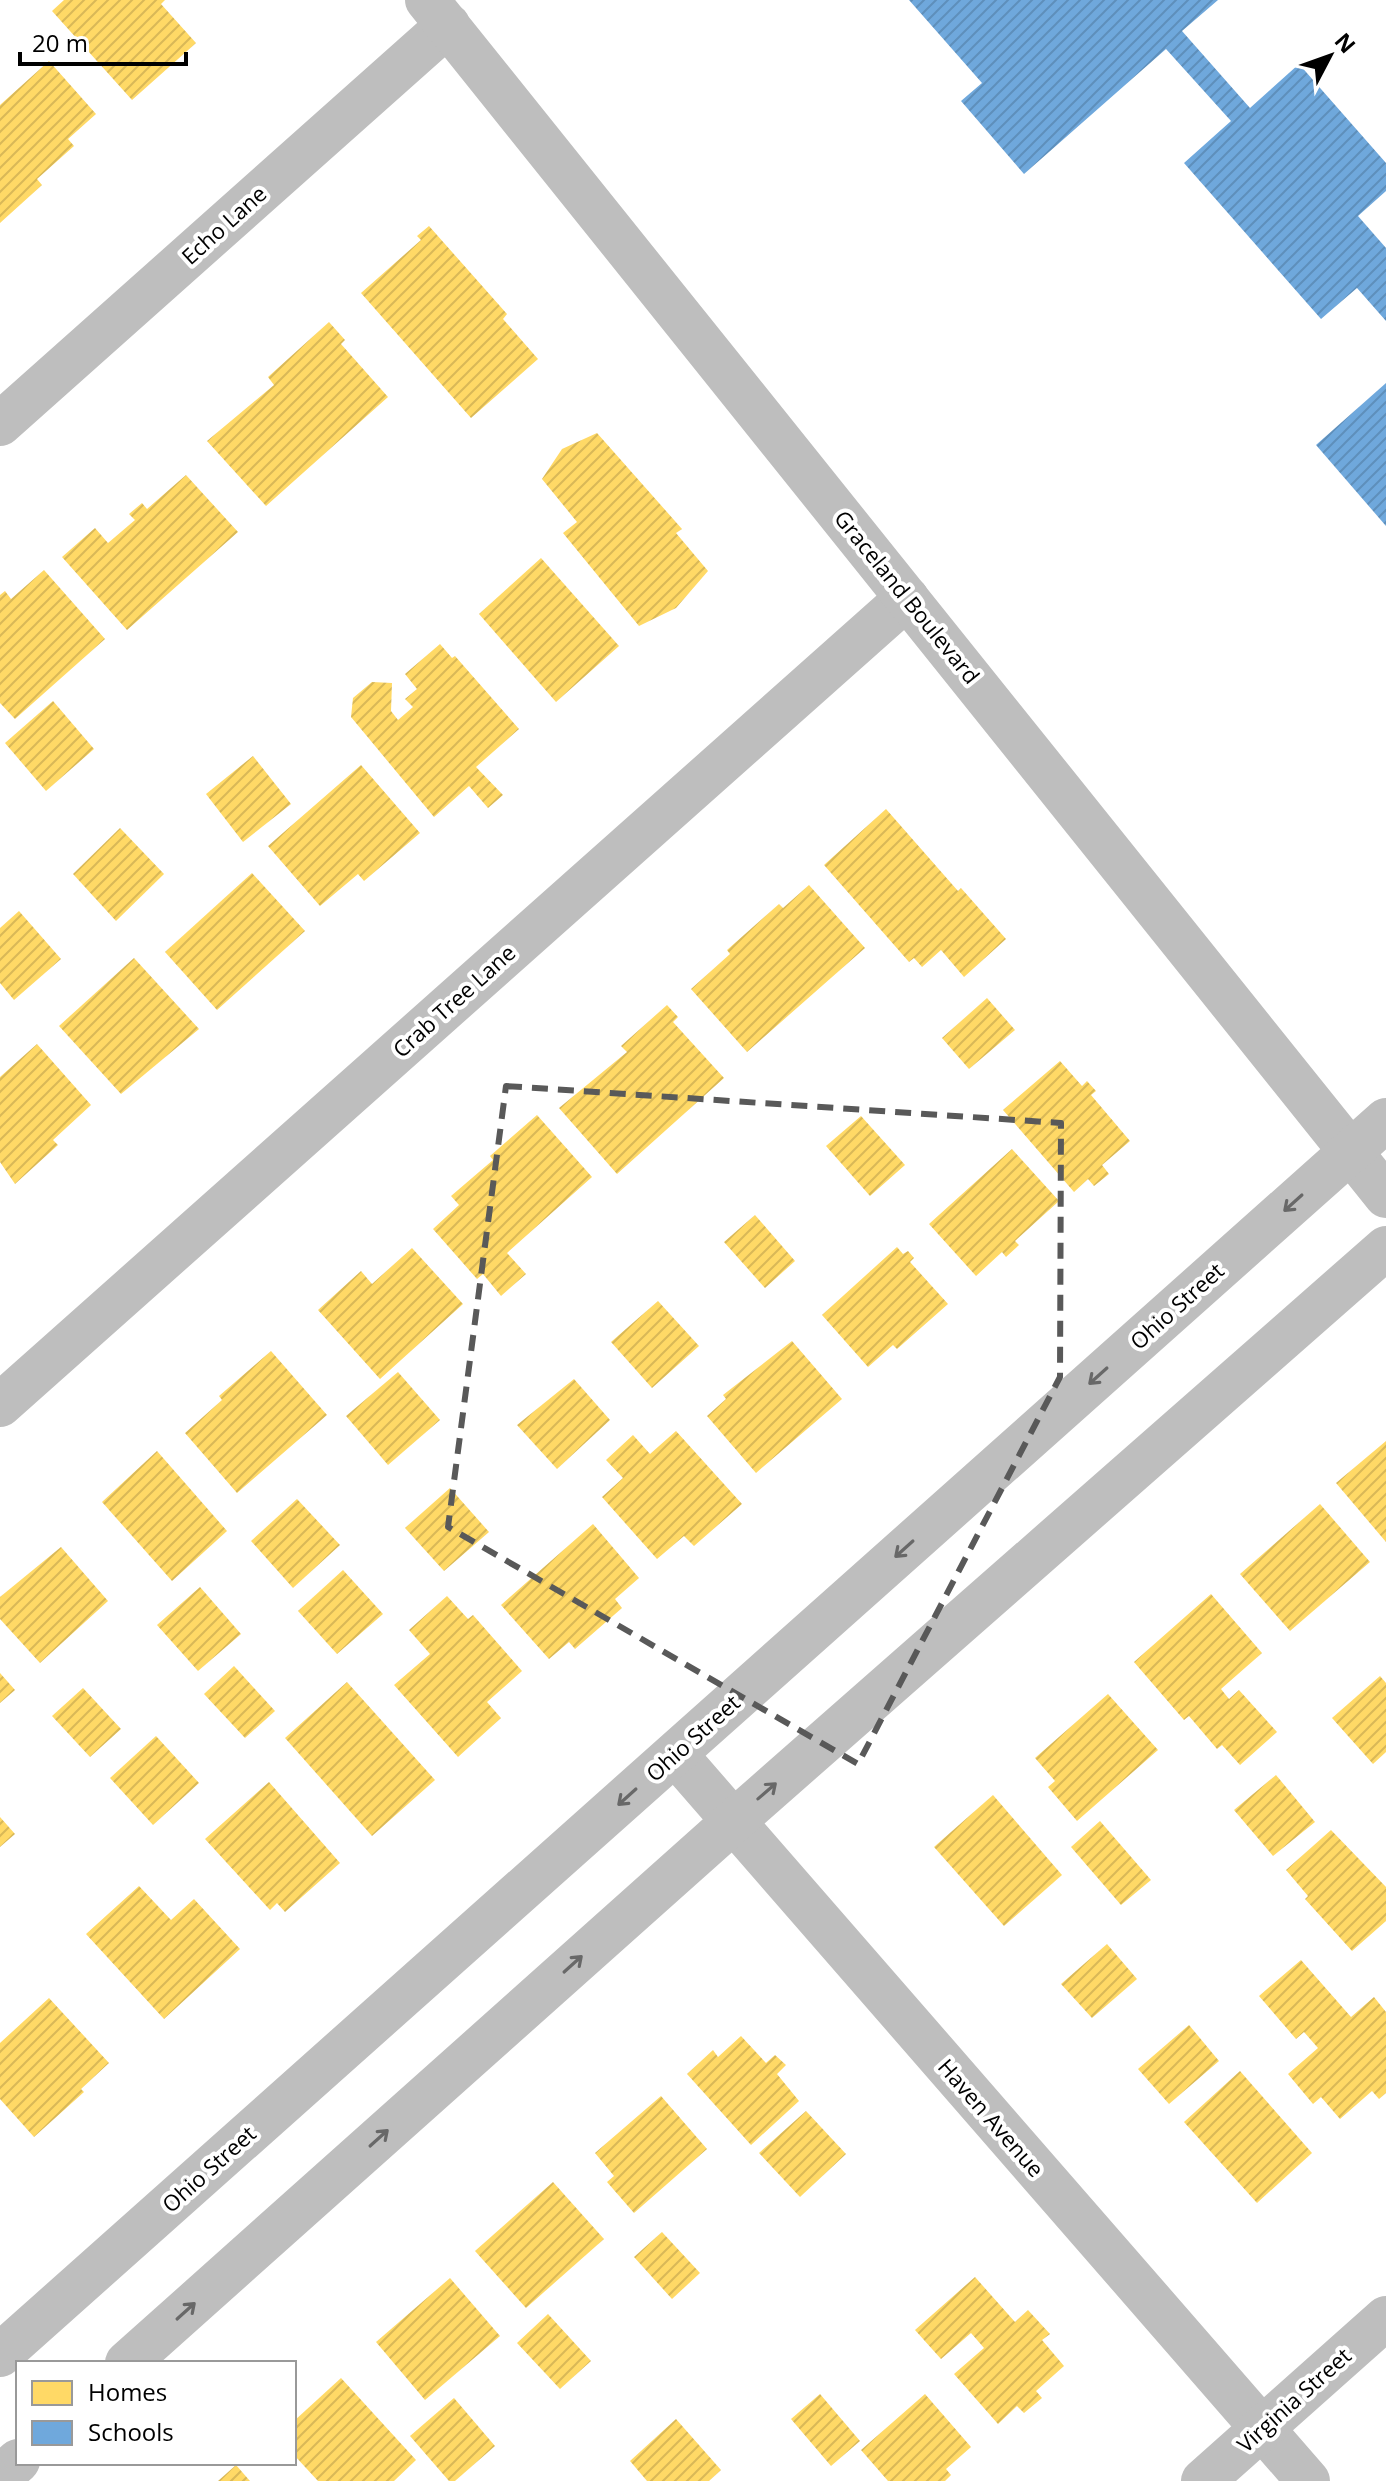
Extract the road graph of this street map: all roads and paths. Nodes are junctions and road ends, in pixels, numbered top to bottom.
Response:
1 (438, 13) edge
2 (0, 424) edge
3 (907, 598) junction
4 (1386, 1120) edge
5 (1351, 1151) junction
6 (1386, 1196) edge
7 (1386, 1248) edge
8 (0, 1405) edge
9 (675, 1754) junction
10 (734, 1821) junction
11 (1386, 2318) edge
12 (0, 2355) edge
13 (129, 2361) edge
14 (1261, 2429) junction
15 (16, 2463) edge
16 (0, 2477) edge
17 (1203, 2481) edge
18 (1308, 2481) edge

1 - 2 street, Echo Lane
1 - 3 street, Graceland Boulevard
3 - 5 street, Graceland Boulevard
3 - 8 street, Crab Tree Lane
4 - 5 street, Ohio Street
5 - 6 street, Graceland Boulevard
5 -> 9 street, Ohio Street
10 -> 7 street
9 - 10 street, Haven Avenue
9 -> 12 street, Ohio Street
13 -> 10 street
10 - 14 street, Haven Avenue
11 - 14 street, Virginia Street
14 - 17 street, Virginia Street
14 - 18 street, Haven Avenue
15 - 16 street

